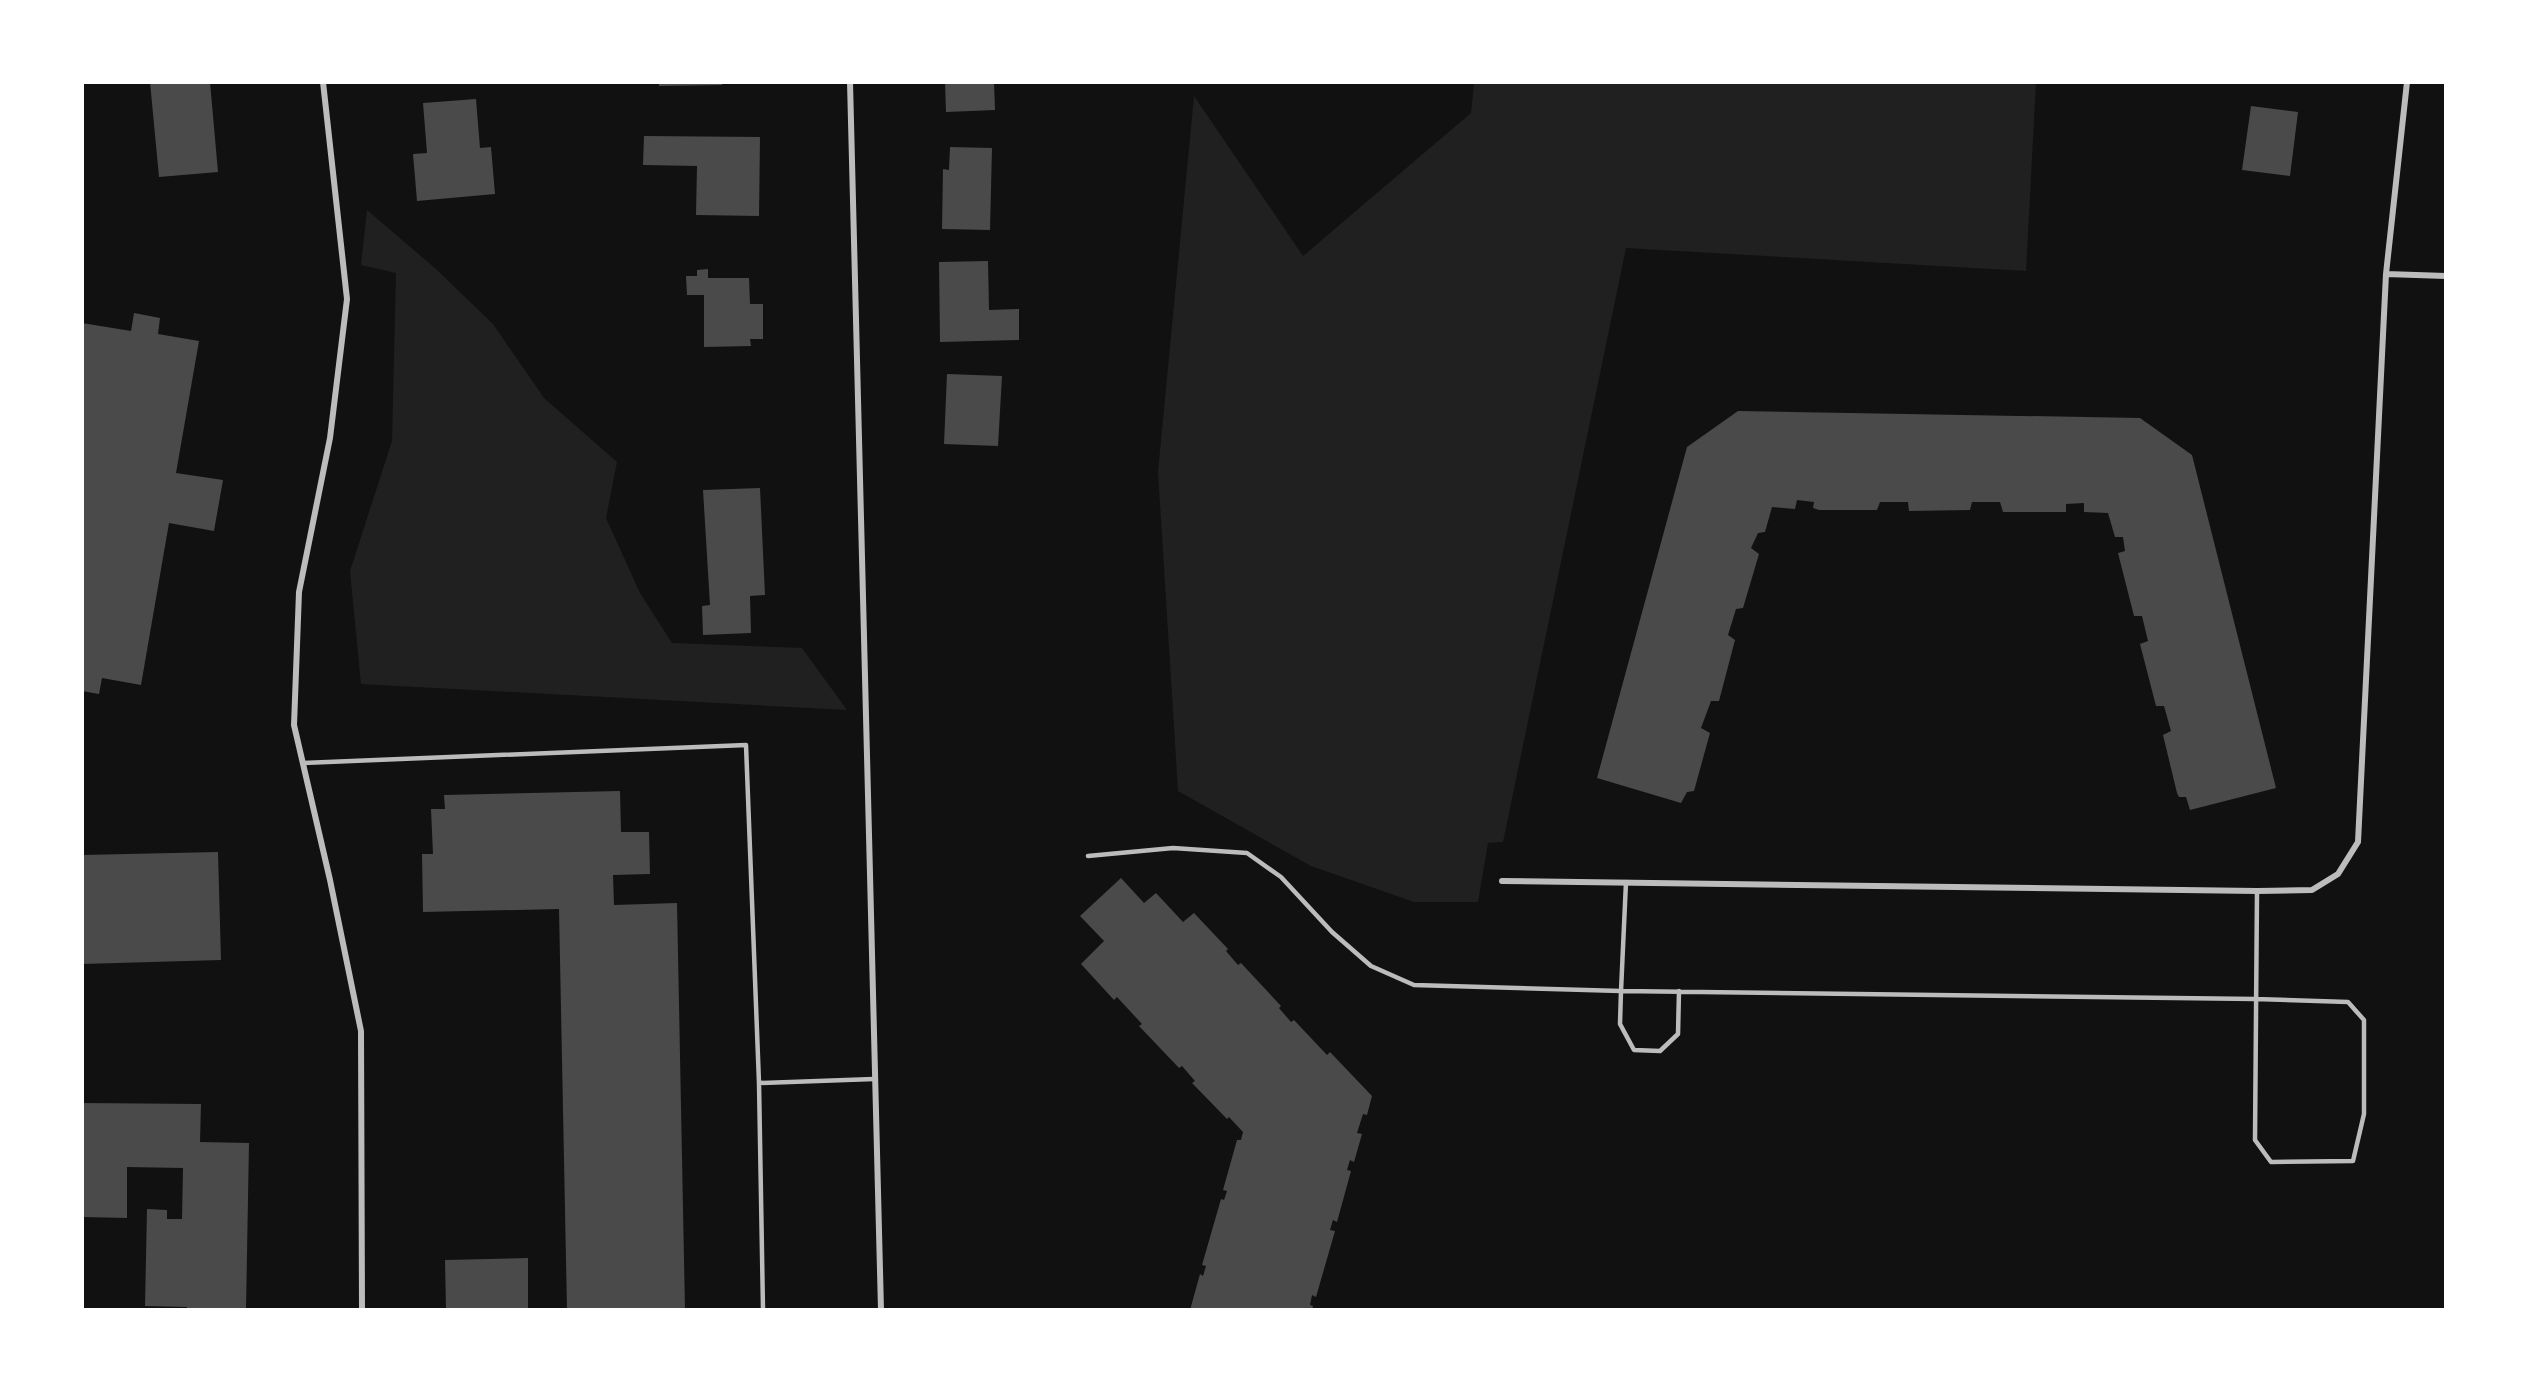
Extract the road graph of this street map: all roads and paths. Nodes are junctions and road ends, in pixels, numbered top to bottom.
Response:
1 (323, 82) edge
2 (850, 82) edge
3 (2407, 82) edge
4 (2386, 274) junction
5 (2445, 276) edge
6 (303, 763) junction
7 (1088, 856) dead end
8 (1502, 881) dead end
9 (1626, 882) junction
10 (2257, 891) junction
11 (1621, 991) junction
12 (1679, 992) junction
13 (2255, 999) junction
14 (874, 1079) junction
15 (759, 1083) junction
16 (362, 1310) edge
17 (763, 1310) edge
18 (881, 1310) edge

1 - 6 street
2 - 14 street
3 - 4 street
4 - 5 street
4 - 10 street
6 - 15 lane
6 - 16 street
7 - 11 lane
8 - 9 street
9 - 10 street
9 - 11 lane
10 - 13 lane
11 - 12 lane
11 - 12 lane
12 - 13 lane
13 - 13 lane
14 - 15 lane
14 - 18 street
15 - 17 lane

